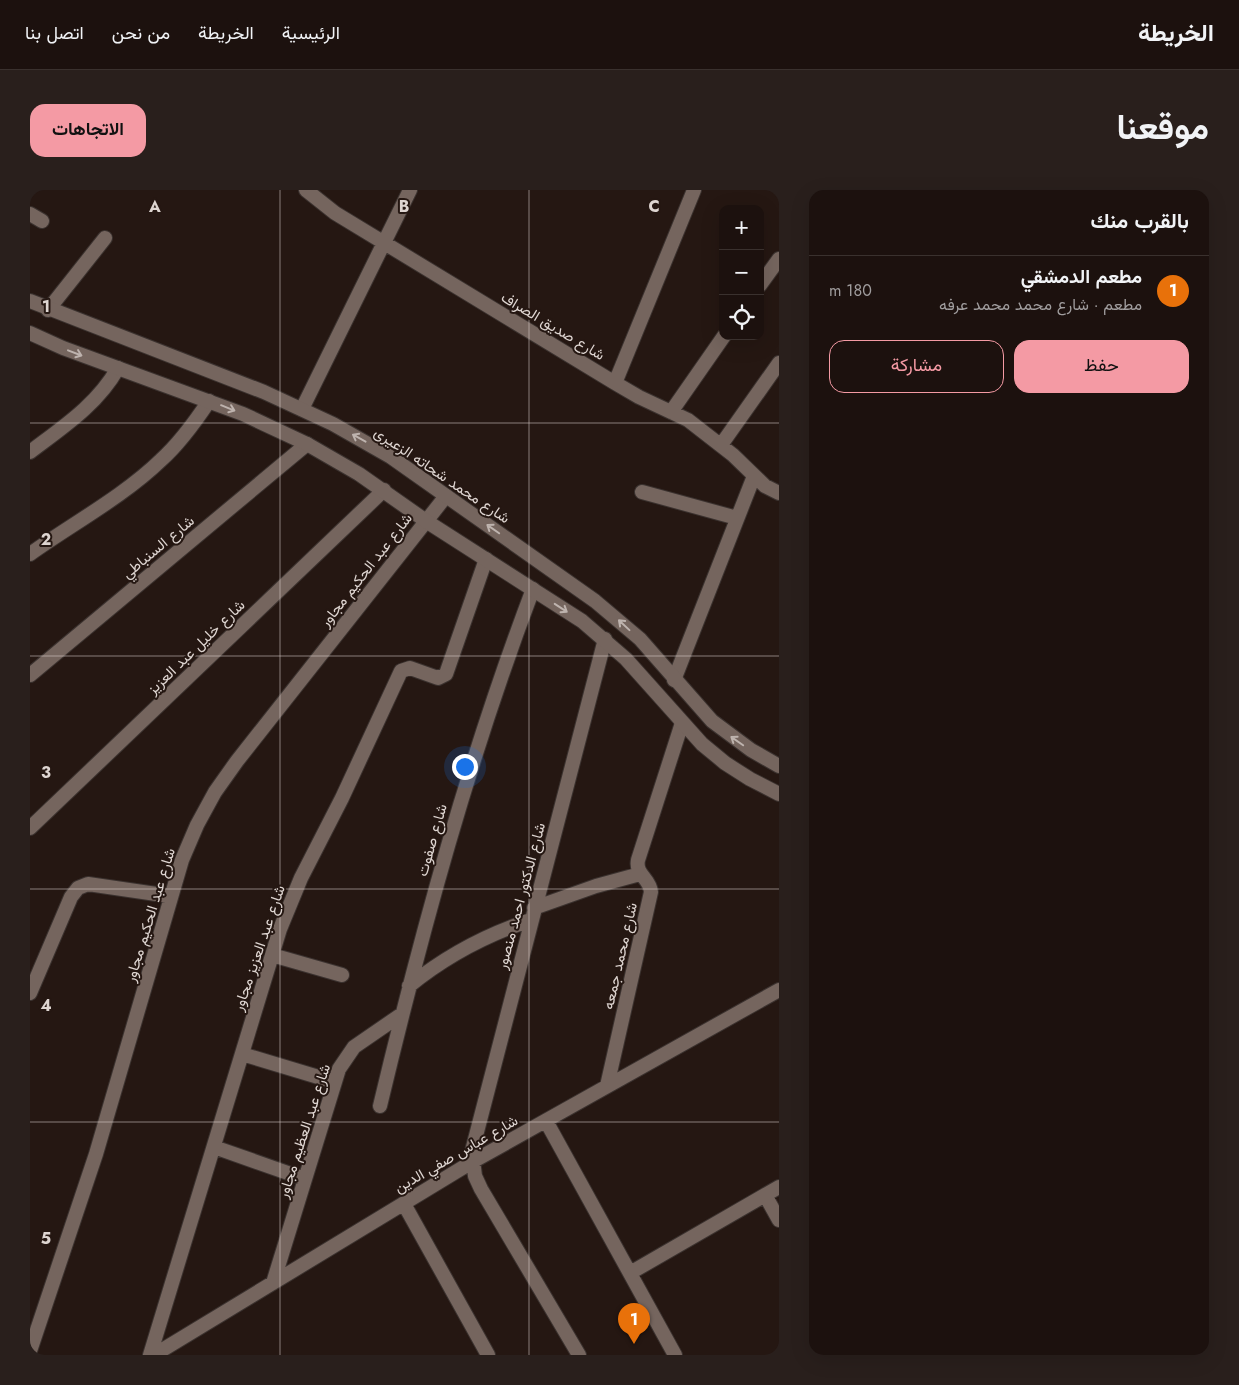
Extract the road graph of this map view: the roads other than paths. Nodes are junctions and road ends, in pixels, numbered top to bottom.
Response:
1 (306, 190) edge
2 (410, 190) edge
3 (694, 190) edge
4 (104, 238) dead end
5 (384, 243) junction
6 (779, 259) edge
7 (764, 280) edge
8 (30, 301) edge
9 (48, 310) junction
10 (30, 333) edge
11 (721, 340) edge
12 (779, 363) edge
13 (118, 368) junction
14 (615, 383) junction
15 (209, 401) junction
16 (302, 409) junction
17 (671, 412) junction
18 (308, 444) junction
19 (721, 445) junction
20 (30, 452) edge
21 (754, 476) junction
22 (777, 489) edge
23 (384, 490) junction
24 (642, 492) dead end
25 (446, 496) junction
26 (737, 518) junction
27 (426, 521) junction
28 (30, 554) edge
29 (486, 559) junction
30 (533, 589) junction
31 (605, 639) junction
32 (30, 675) edge
33 (674, 680) junction
34 (682, 723) junction
35 (779, 766) edge
36 (779, 794) edge
37 (30, 828) edge
38 (640, 874) junction
39 (170, 896) junction
40 (533, 914) junction
41 (272, 955) junction
42 (342, 975) dead end
43 (409, 986) junction
44 (779, 990) edge
45 (30, 993) edge
46 (402, 1014) junction
47 (242, 1054) junction
48 (335, 1082) junction
49 (608, 1086) junction
50 (380, 1106) dead end
51 (546, 1120) junction
52 (214, 1147) junction
53 (472, 1162) junction
54 (305, 1178) junction
55 (779, 1187) edge
56 (765, 1195) junction
57 (404, 1204) junction
58 (779, 1220) edge
59 (630, 1273) junction
60 (273, 1283) junction
61 (30, 1351) edge
62 (150, 1355) edge
63 (154, 1355) edge
64 (488, 1355) edge
65 (579, 1355) edge
66 (675, 1355) edge

1 - 5 street, شارع صديق الصراف
2 - 5 street
3 - 14 street
4 - 9 street
5 - 14 street, شارع صديق الصراف
5 - 16 street
6 - 7 street
8 - 9 street, شارع محمد شحاته الزعيرى
9 - 16 street, شارع محمد شحاته الزعيرى
10 -> 13 street
11 - 17 street
12 - 19 street
13 - 15 street
13 - 20 street
14 - 17 street, شارع صديق الصراف
15 -> 18 street
15 - 28 street
25 -> 16 street, شارع محمد شحاته الزعيرى
17 - 19 street, شارع صديق الصراف
18 - 23 street
18 - 32 street, شارع السنباطي
19 - 21 street, شارع صديق الصراف
21 - 22 street, شارع صديق الصراف
21 - 26 street
23 - 27 street
23 - 37 street, شارع خليل عبد العزيز
24 - 26 street
25 - 27 street, شارع عبد الحكيم مجاور
33 -> 25 street, شارع محمد شحاته الزعيرى
26 - 33 street
27 - 29 street
27 - 39 street, شارع عبد الحكيم مجاور
29 - 30 street
29 - 41 street, شارع عبد العزيز مجاور
30 -> 31 street
30 - 43 street, شارع صفوت
31 - 34 street
31 - 40 street, شارع الدكتور احمد منصور
35 -> 33 street, شارع محمد شحاته الزعيرى
34 - 36 street
34 - 38 street, شارع محمد جمعه
38 - 40 street
38 - 49 street, شارع محمد جمعه
39 - 45 street
39 - 61 street, شارع عبد الحكيم مجاور
40 - 43 street
40 - 53 street, شارع الدكتور احمد منصور
41 - 42 street
41 - 47 street, شارع عبد العزيز مجاور
43 - 46 street, شارع صفوت
44 - 49 street, شارع عباس صفي الدين
46 - 48 street, شارع عبد العظيم مجاور
46 - 50 street, شارع صفوت
47 - 48 street
47 - 52 street, شارع عبد العزيز مجاور
48 - 54 street, شارع عبد العظيم مجاور
49 - 51 street, شارع عباس صفي الدين
51 - 53 street, شارع عباس صفي الدين
51 - 59 street
52 - 54 street
52 - 62 street, شارع عبد العزيز مجاور
53 - 57 street, شارع عباس صفي الدين
53 - 65 street
54 - 60 street, شارع عبد العظيم مجاور
55 - 56 street
56 - 58 street
56 - 59 street
57 - 60 street, شارع عباس صفي الدين
57 - 64 street
59 - 66 street
60 - 63 street, شارع عباس صفي الدين

